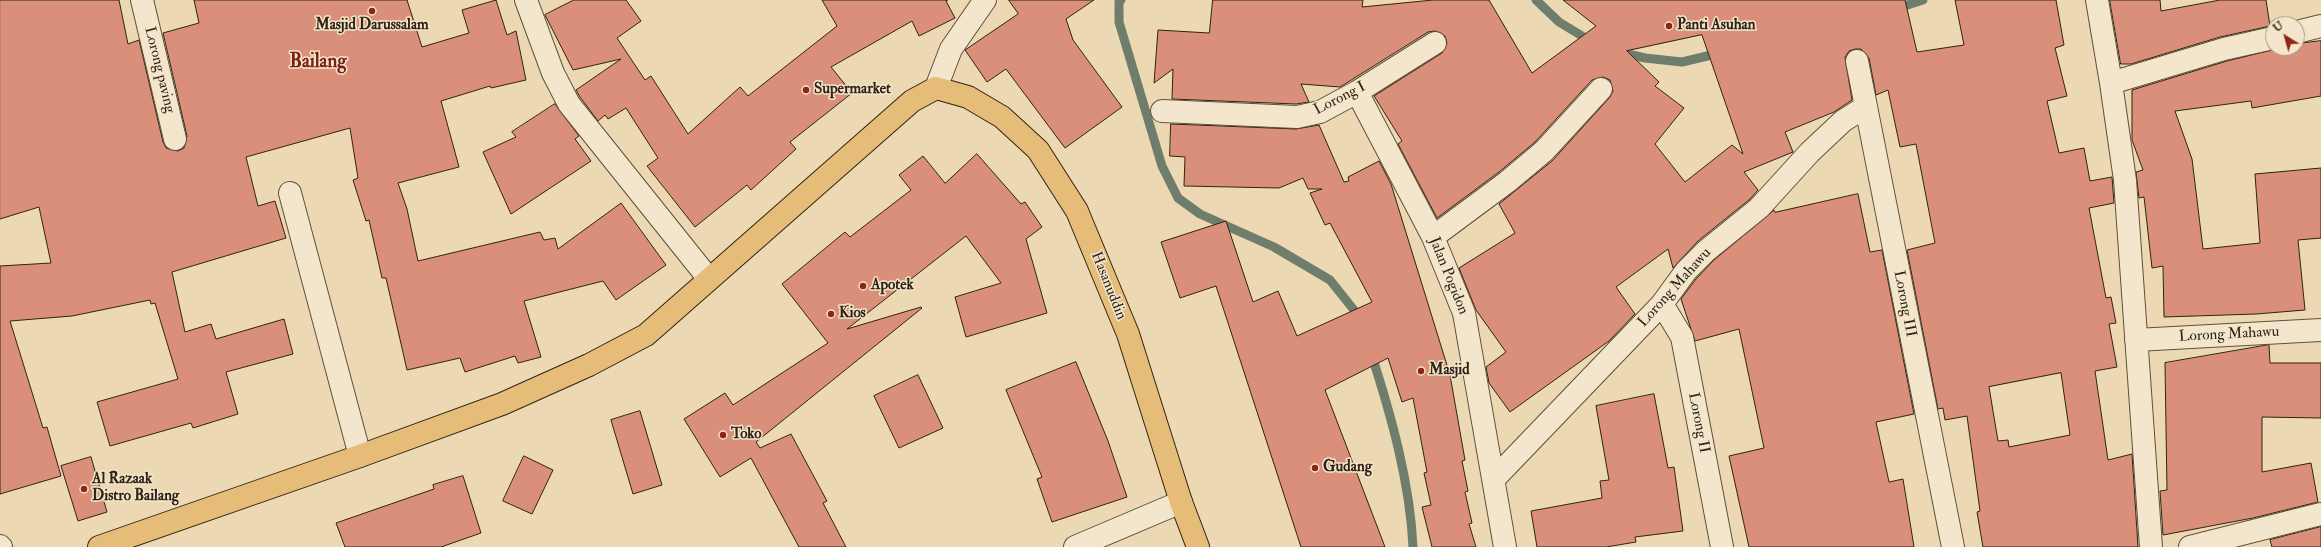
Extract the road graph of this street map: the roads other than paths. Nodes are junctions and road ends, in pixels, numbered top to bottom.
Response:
1 (142, 0) edge
2 (526, 0) edge
3 (985, 0) edge
4 (2097, 0) edge
5 (2321, 26) edge
6 (2305, 30) edge
7 (2265, 40) edge
8 (1435, 43) dead end
9 (1856, 61) dead end
10 (2111, 83) junction
11 (936, 88) junction
12 (1601, 89) dead end
13 (1357, 92) junction
14 (1865, 107) junction
15 (1162, 110) dead end
16 (175, 139) dead end
17 (290, 193) dead end
18 (1433, 238) junction
19 (709, 279) junction
20 (1662, 304) junction
21 (2321, 330) edge
22 (2136, 340) junction
23 (360, 456) junction
24 (1494, 479) junction
25 (1181, 502) junction
26 (2321, 514) edge
27 (99, 547) edge
28 (1075, 547) edge
29 (1198, 547) edge
30 (1504, 547) edge
31 (1722, 547) edge
32 (1953, 547) edge
33 (2151, 547) edge
34 (2190, 547) edge

1 - 16 street, Lorong paving
2 - 19 street
3 - 11 street
4 - 10 street
5 - 6 street
7 - 10 street
8 - 13 street, Lorong I
9 - 14 street, Lorong III
10 - 22 street
11 - 19 highway
11 - 25 highway, Hasanuddin
12 - 18 street
13 - 15 street, Lorong I
13 - 18 street, Jalan Pogidon
14 - 20 street, Lorong Mahawu
14 - 32 street, Lorong III
17 - 23 street
18 - 24 street, Jalan Pogidon
19 - 23 highway
20 - 24 street, Lorong Mahawu
20 - 31 street, Lorong II
21 - 22 street, Lorong Mahawu
22 - 33 street
23 - 27 highway
24 - 30 street, Jalan Pogidon
25 - 28 street
25 - 29 highway, Hasanuddin
26 - 34 street

